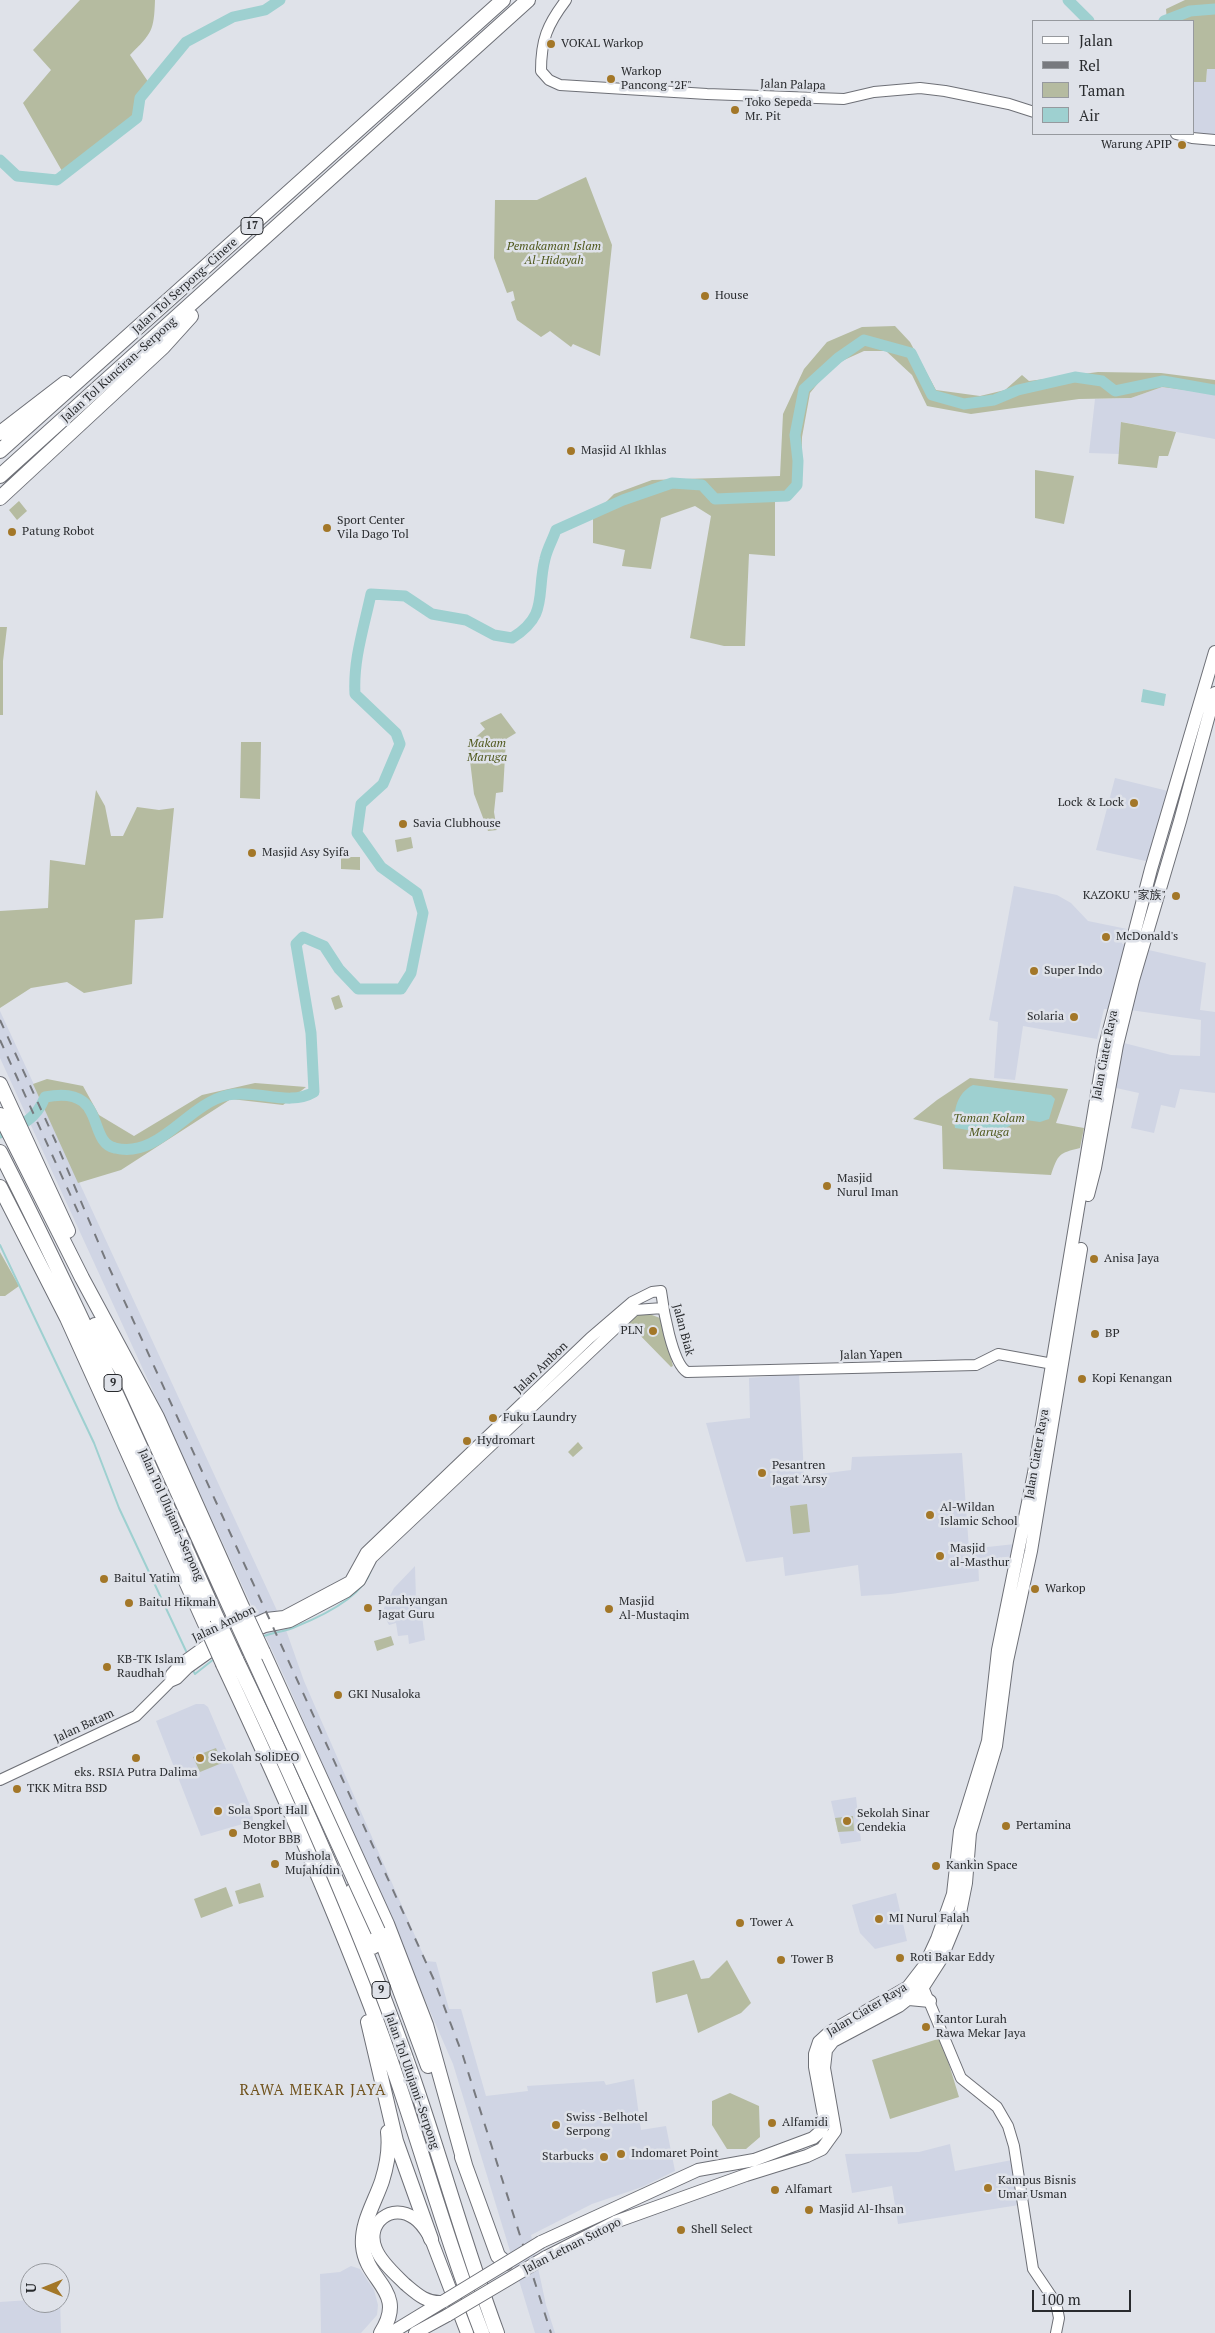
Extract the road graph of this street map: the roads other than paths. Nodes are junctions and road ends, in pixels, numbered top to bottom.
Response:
1 (503, 0) edge
2 (528, 0) edge
3 (566, 0) edge
4 (1032, 111) edge
5 (1182, 135) edge
6 (1215, 140) edge
7 (237, 264) junction
8 (116, 348) junction
9 (0, 433) edge
10 (0, 451) edge
11 (0, 476) edge
12 (0, 498) edge
13 (1215, 652) edge
14 (1215, 693) edge
15 (1192, 726) junction
16 (1205, 731) junction
17 (1156, 856) junction
18 (1169, 860) junction
19 (0, 1084) edge
20 (5, 1110) edge
21 (1094, 1148) junction
22 (0, 1152) edge
23 (0, 1187) edge
24 (0, 1208) edge
25 (50, 1249) junction
26 (661, 1291) joint
27 (662, 1308) junction
28 (67, 1318) junction
29 (1053, 1364) junction
30 (687, 1372) joint
31 (1032, 1514) junction
32 (238, 1612) junction
33 (211, 1621) junction
34 (230, 1661) junction
35 (170, 1682) junction
36 (297, 1728) junction
37 (0, 1780) edge
38 (968, 1820) junction
39 (337, 1919) junction
40 (923, 1987) junction
41 (909, 1999) junction
42 (930, 2002) junction
43 (411, 2073) junction
44 (386, 2100) junction
45 (822, 2149) joint
46 (754, 2160) joint
47 (465, 2165) junction
48 (672, 2183) junction
49 (701, 2193) junction
50 (431, 2239) junction
51 (506, 2263) junction
52 (443, 2301) junction
53 (447, 2316) junction
54 (381, 2333) edge
55 (391, 2333) edge
56 (415, 2333) edge
57 (437, 2333) edge
58 (467, 2333) edge
59 (482, 2333) edge
60 (497, 2333) edge
61 (1056, 2333) edge

1 - 8 highway, Jalan Tol Serpong–Cinere / 17
2 - 7 highway, Jalan Tol Serpong–Cinere / 17
3 - 4 street, Jalan Palapa
5 - 6 street
7 - 11 highway, Jalan Tol Kunciran–Serpong / 17
7 - 12 highway
8 - 9 highway
8 - 10 highway, Jalan Tol Serpong–Cinere / 17
13 - 15 main road, Jalan Ciater Raya
14 - 16 main road, Jalan Ciater Raya
15 - 16 main road
15 - 17 main road, Jalan Ciater Raya
16 - 18 main road, Jalan Ciater Raya
17 - 18 main road
17 - 21 main road, Jalan Ciater Raya
18 - 21 main road, Jalan Ciater Raya
19 - 20 highway
20 - 32 highway
21 - 29 main road, Jalan Ciater Raya
21 - 31 main road, Jalan Ciater Raya
22 - 25 highway, Jalan Tol Ulujami–Serpong / 9
23 - 28 highway, Jalan Tol Ulujami–Serpong / 9
24 - 28 highway
25 - 32 highway
25 - 33 highway, Jalan Tol Ulujami–Serpong / 9
26 - 27 street, Jalan Biak
26 - 35 street, Jalan Ambon
27 - 30 street, Jalan Biak
27 - 35 street, Jalan Ambon
28 - 33 highway, Jalan Tol Ulujami–Serpong / 9
29 - 30 street, Jalan Yapen
29 - 31 main road, Jalan Ciater Raya
31 - 38 main road, Jalan Ciater Raya
32 - 36 highway, bridge
32 - 47 highway, bridge
33 - 34 highway, Jalan Tol Ulujami–Serpong / 9, bridge
34 - 39 highway, Jalan Tol Ulujami–Serpong / 9
34 - 43 highway, Jalan Tol Ulujami–Serpong / 9
35 - 37 street, Jalan Batam
36 - 43 highway
36 - 47 highway
38 - 40 main road, Jalan Ciater Raya
38 - 46 main road, Jalan Ciater Raya
39 - 44 highway
39 - 59 highway, Jalan Tol Ulujami–Serpong / 9
40 - 41 main road, Jalan Ciater Raya
40 - 42 street
41 - 42 main road
41 - 45 main road, Jalan Ciater Raya
42 - 61 street
43 - 60 highway, Jalan Tol Ulujami–Serpong / 9
44 - 50 highway
44 - 54 highway
45 - 49 main road, Jalan Letnan Sutopo
46 - 48 main road, Jalan Letnan Sutopo
47 - 51 highway
48 - 49 main road
48 - 51 main road, Jalan Letnan Sutopo, bridge
49 - 53 main road, Jalan Letnan Sutopo, bridge
50 - 52 main road
50 - 58 main road
51 - 52 main road, Jalan Letnan Sutopo, bridge
52 - 55 main road, Jalan Letnan Sutopo
53 - 56 main road, Jalan Letnan Sutopo
53 - 57 main road

